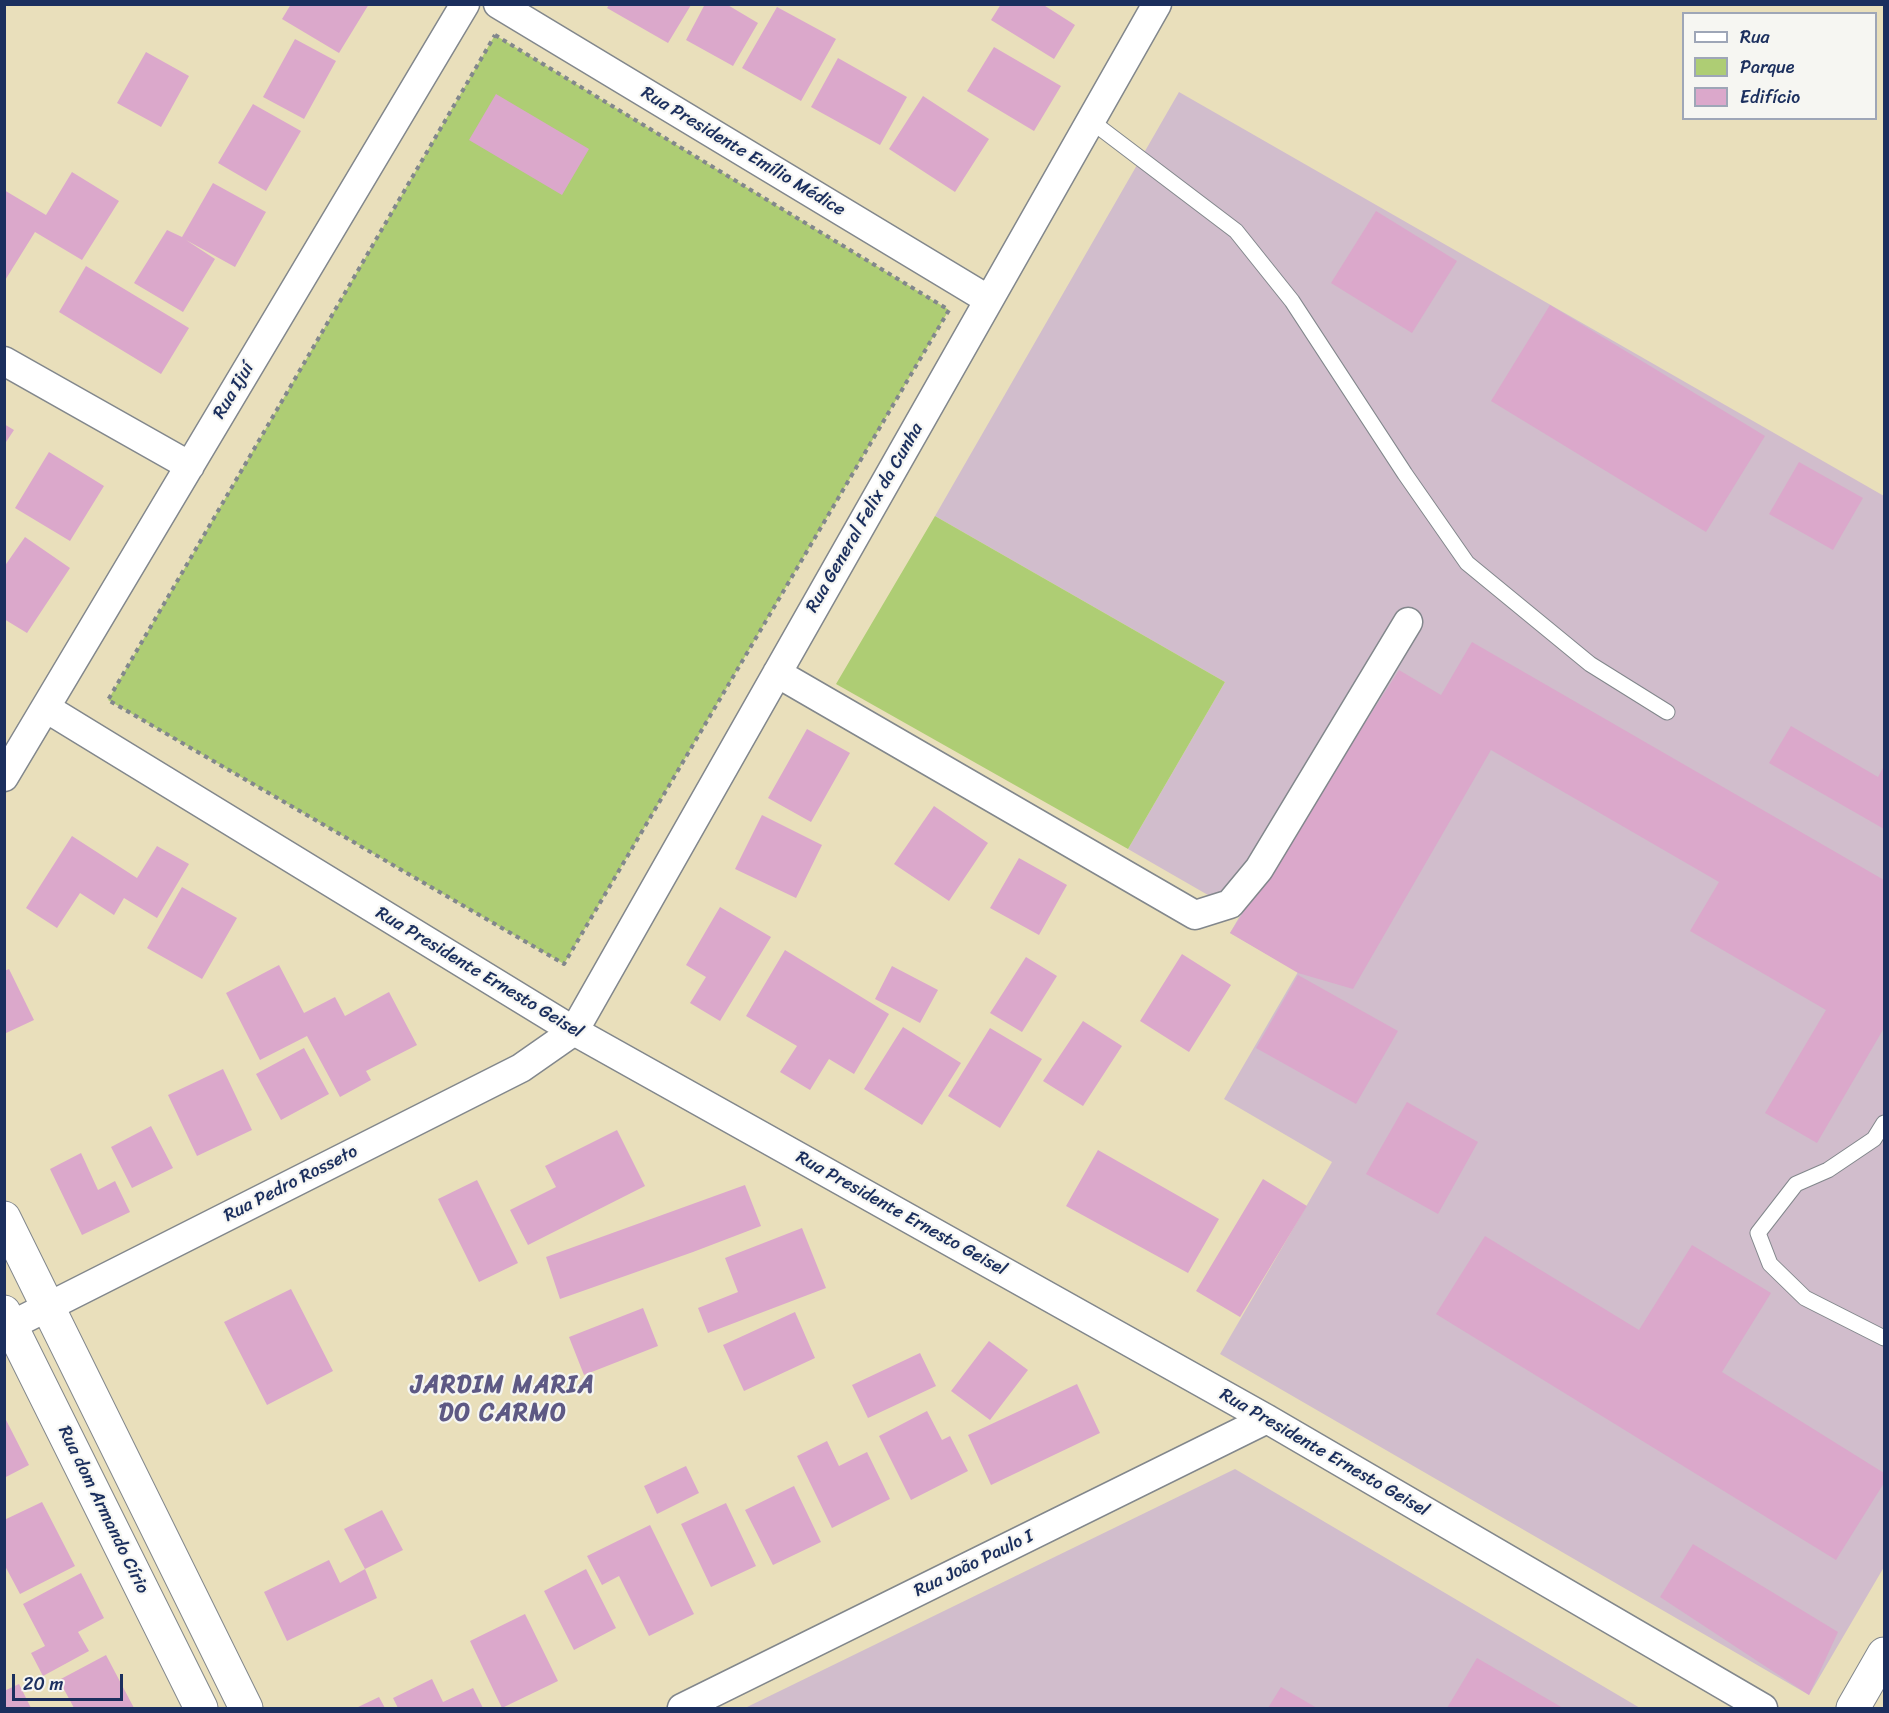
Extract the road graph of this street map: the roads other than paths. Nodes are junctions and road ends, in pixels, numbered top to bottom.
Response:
1 (465, 4) edge
2 (498, 4) edge
3 (1157, 4) edge
4 (1091, 121) junction
5 (989, 300) junction
6 (4, 361) edge
7 (190, 466) junction
8 (1408, 622) dead end
9 (777, 673) junction
10 (46, 708) junction
11 (1666, 712) dead end
12 (4, 777) edge
13 (574, 1031) junction
14 (1884, 1123) edge
15 (4, 1218) edge
16 (48, 1307) junction
17 (7, 1322) edge
18 (1884, 1338) edge
19 (1267, 1419) junction
20 (1884, 1654) edge
21 (201, 1708) edge
22 (246, 1708) edge
23 (682, 1708) edge
24 (1763, 1708) edge
25 (1853, 1708) edge

1 - 7 street, Rua Ijuí
2 - 5 street, Rua Presidente Emílio Médice
3 - 4 street, Rua General Felix da Cunha
4 - 5 street, Rua General Felix da Cunha
4 - 11 lane
5 - 9 street, Rua General Felix da Cunha
6 - 7 street
7 - 10 street, Rua Ijuí
8 - 9 street
9 - 13 street, Rua General Felix da Cunha
10 - 12 street, Rua Ijuí
10 - 13 street, Rua Presidente Ernesto Geisel
13 - 16 street, Rua Pedro Rosseto
13 - 19 street, Rua Presidente Ernesto Geisel
14 - 18 lane
15 - 16 street
16 - 17 street, Rua Pedro Rosseto
16 - 22 street
17 - 21 street, Rua dom Armando Círio
19 - 23 street, Rua João Paulo I
19 - 24 street, Rua Presidente Ernesto Geisel
20 - 25 street

